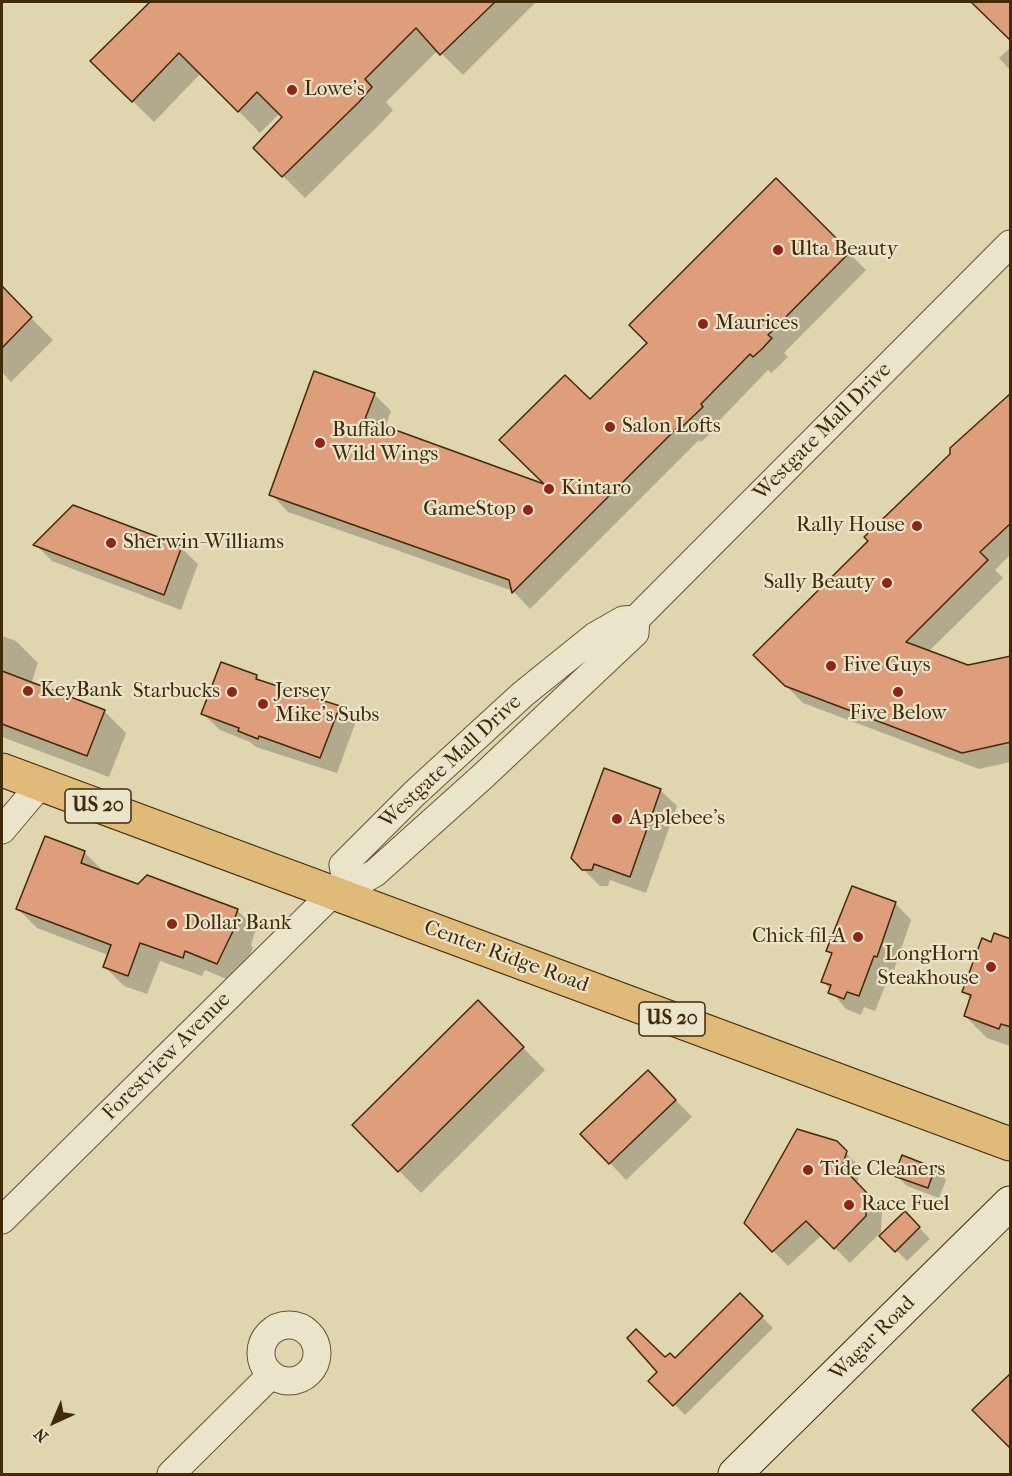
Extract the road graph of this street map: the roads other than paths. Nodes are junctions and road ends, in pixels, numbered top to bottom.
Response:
1 (1011, 244) edge
2 (2, 770) edge
3 (40, 785) junction
4 (2, 830) edge
5 (340, 887) junction
6 (1011, 1144) edge
7 (1011, 1203) edge
8 (2, 1221) edge
9 (271, 1375) dead end
10 (171, 1474) edge
11 (735, 1474) edge

1 - 5 street, Westgate Mall Drive
2 - 3 main road, Center Ridge Road / US 20
3 - 4 street
3 - 5 main road, Center Ridge Road / US 20
5 - 6 main road, Center Ridge Road / US 20
5 - 8 street, Forestview Avenue
7 - 11 main road, Wagar Road
9 - 10 street

